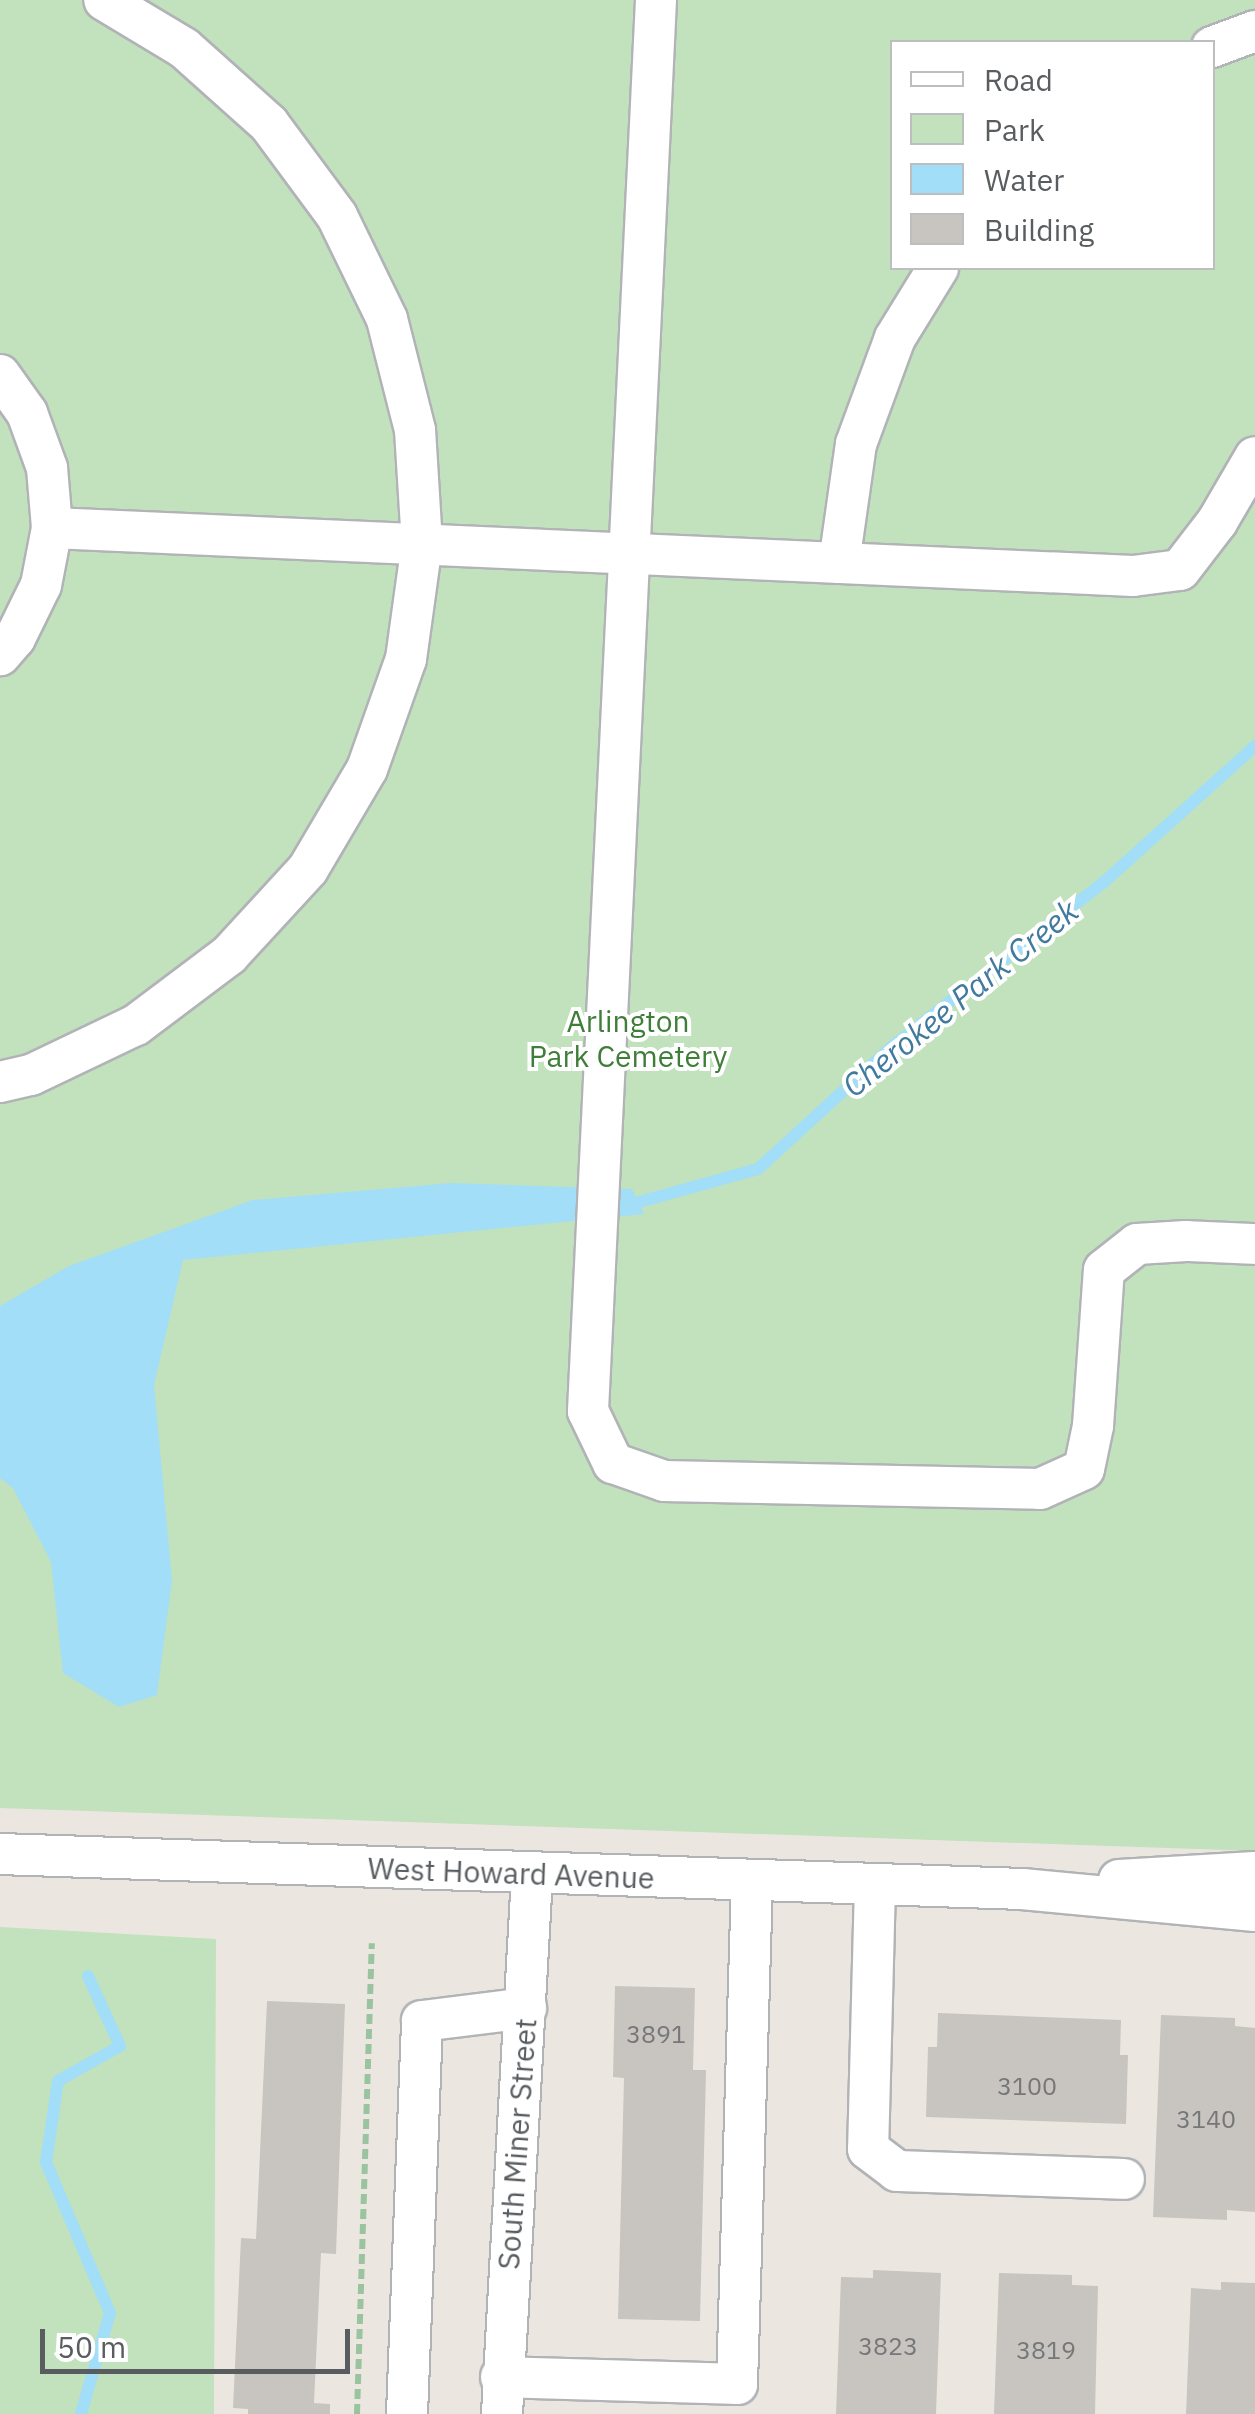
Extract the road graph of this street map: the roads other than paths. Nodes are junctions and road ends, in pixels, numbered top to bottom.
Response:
1 (104, 0) edge
2 (656, 0) edge
3 (1255, 31) edge
4 (1215, 46) edge
5 (937, 270) edge
6 (0, 375) edge
7 (1255, 457) edge
8 (52, 528) junction
9 (422, 544) junction
10 (629, 553) junction
11 (839, 563) junction
12 (0, 655) edge
13 (0, 1082) edge
14 (1255, 1244) edge
15 (0, 1854) edge
16 (1255, 1872) edge
17 (532, 1875) junction
18 (752, 1881) junction
19 (874, 1885) junction
20 (1022, 1888) junction
21 (1255, 1911) edge
22 (526, 2008) junction
23 (1124, 2179) dead end
24 (502, 2396) edge
25 (407, 2414) edge

1 - 9 street
2 - 10 street
3 - 4 street
5 - 11 street
6 - 8 street
7 - 11 street
8 - 9 street
8 - 12 street
9 - 10 street
9 - 13 street
10 - 11 street
10 - 14 street
15 - 17 street, West Howard Avenue
16 - 20 street, West Howard Avenue
17 - 18 street, West Howard Avenue
17 - 22 street, South Miner Street
18 - 19 street, West Howard Avenue
18 - 24 street
19 - 20 street, West Howard Avenue
19 - 23 street
20 - 21 street, West Howard Avenue
22 - 24 street, South Miner Street
22 - 25 street

